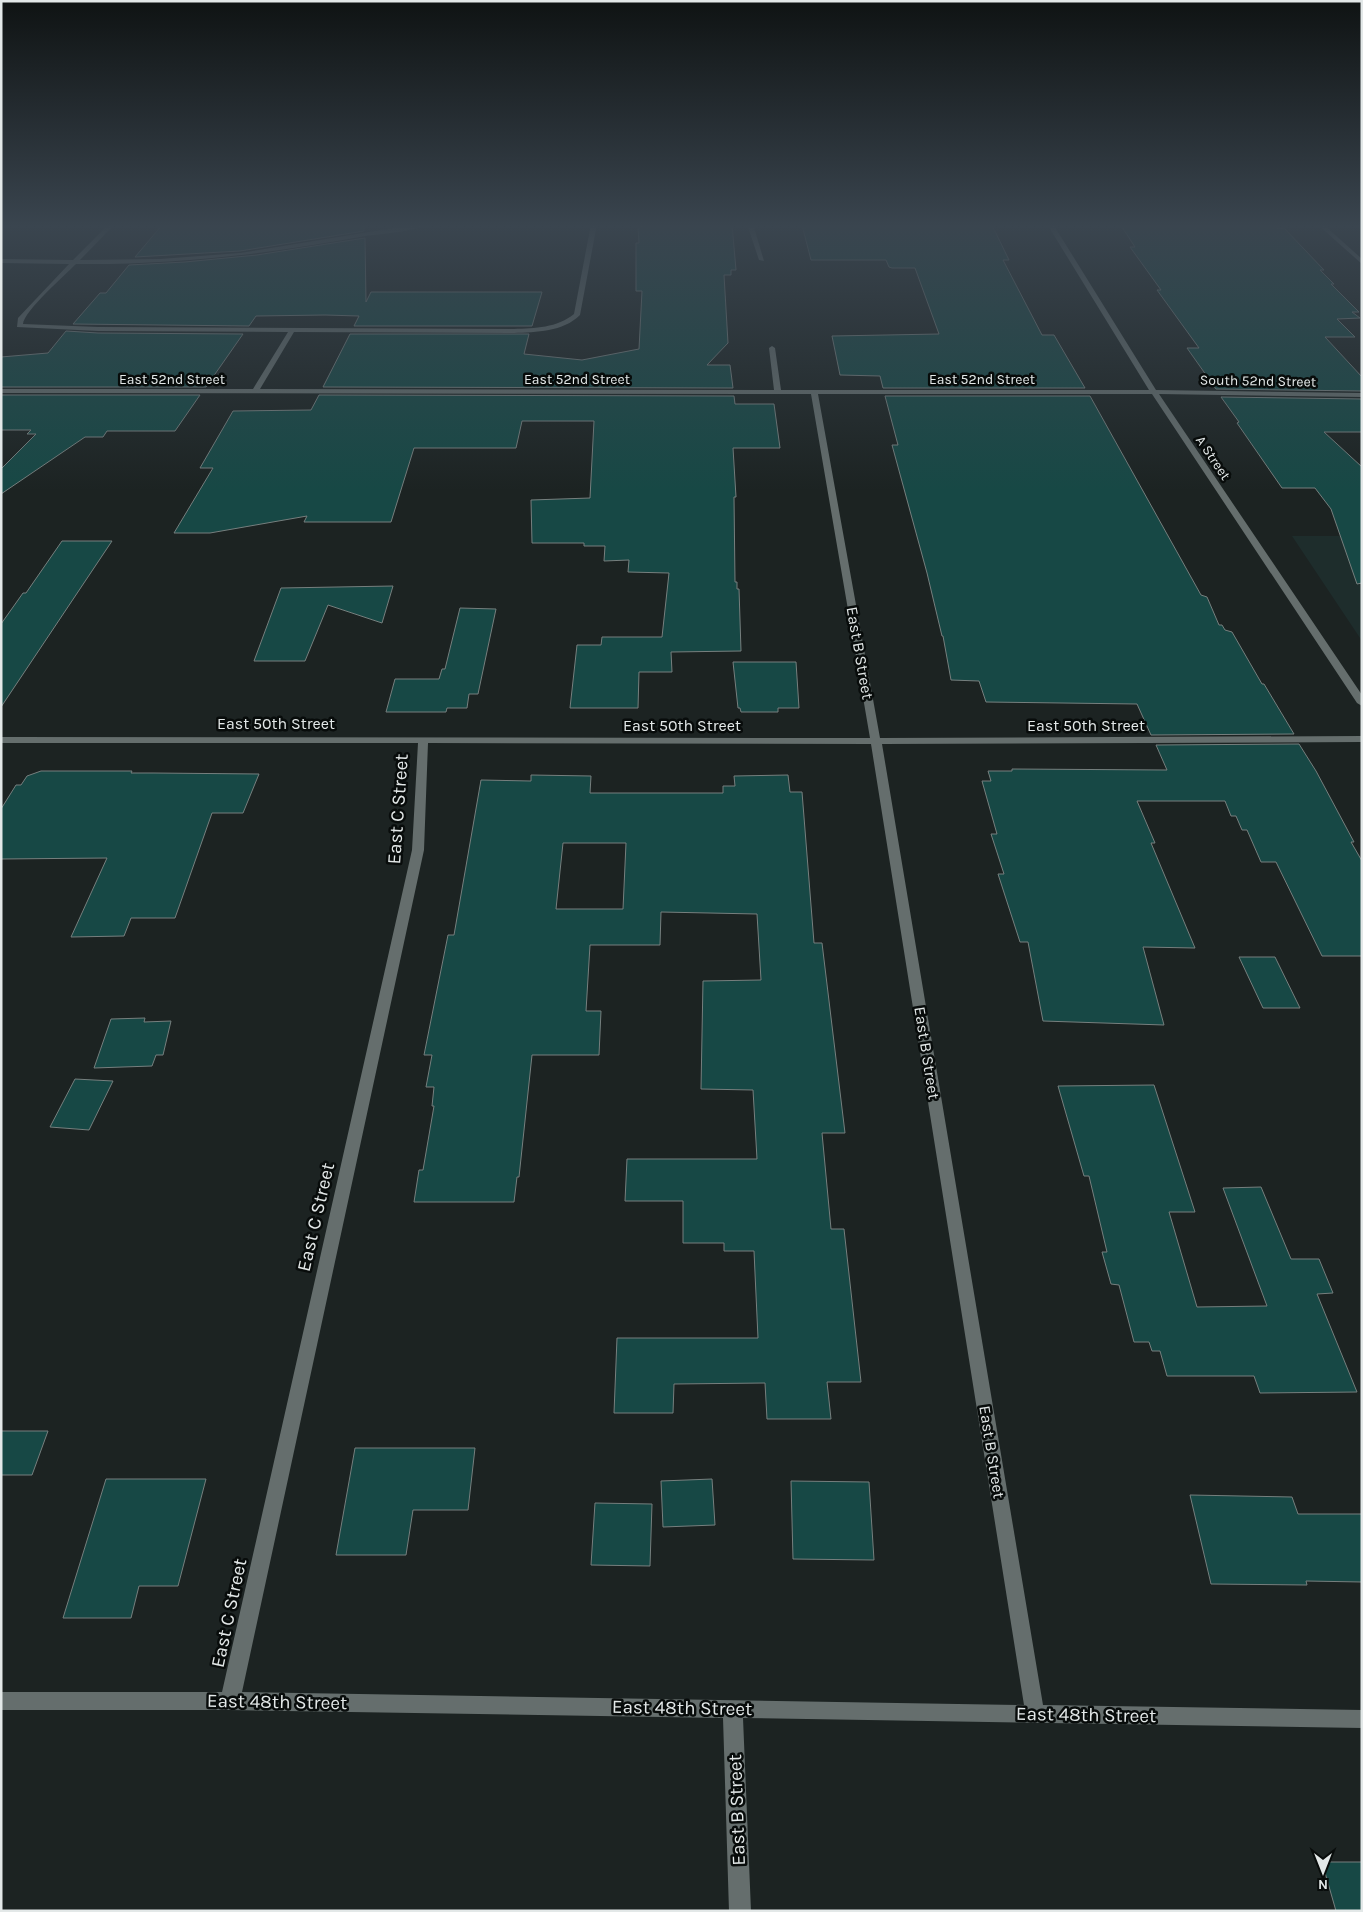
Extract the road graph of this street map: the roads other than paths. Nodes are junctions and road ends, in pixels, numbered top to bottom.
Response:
1 (25, 313) edge
2 (577, 313) edge
3 (1105, 313) edge
4 (292, 330) junction
5 (772, 348) dead end
6 (1, 391) edge
7 (255, 392) junction
8 (778, 392) junction
9 (814, 392) junction
10 (1154, 392) junction
11 (1362, 395) edge
12 (1362, 703) edge
13 (423, 739) junction
14 (1362, 739) edge
15 (1, 740) edge
16 (876, 742) junction
17 (1, 1701) edge
18 (230, 1701) junction
19 (733, 1709) junction
20 (1036, 1714) junction
21 (1362, 1719) edge
22 (740, 1911) edge

1 - 4 street
2 - 4 street
3 - 10 street, A Street
4 - 7 street
5 - 8 street
6 - 7 street, East 52nd Street
7 - 8 street, East 52nd Street
8 - 9 street, East 52nd Street
9 - 10 street, East 52nd Street
9 - 16 street, East B Street
10 - 11 street, South 52nd Street
10 - 12 street, A Street
13 - 15 street, East 50th Street
13 - 16 street, East 50th Street
13 - 18 street, East C Street
14 - 16 street, East 50th Street
16 - 20 street, East B Street
17 - 18 street, East 48th Street
18 - 19 street, East 48th Street
19 - 20 street, East 48th Street
19 - 22 street, East B Street
20 - 21 street, East 48th Street

